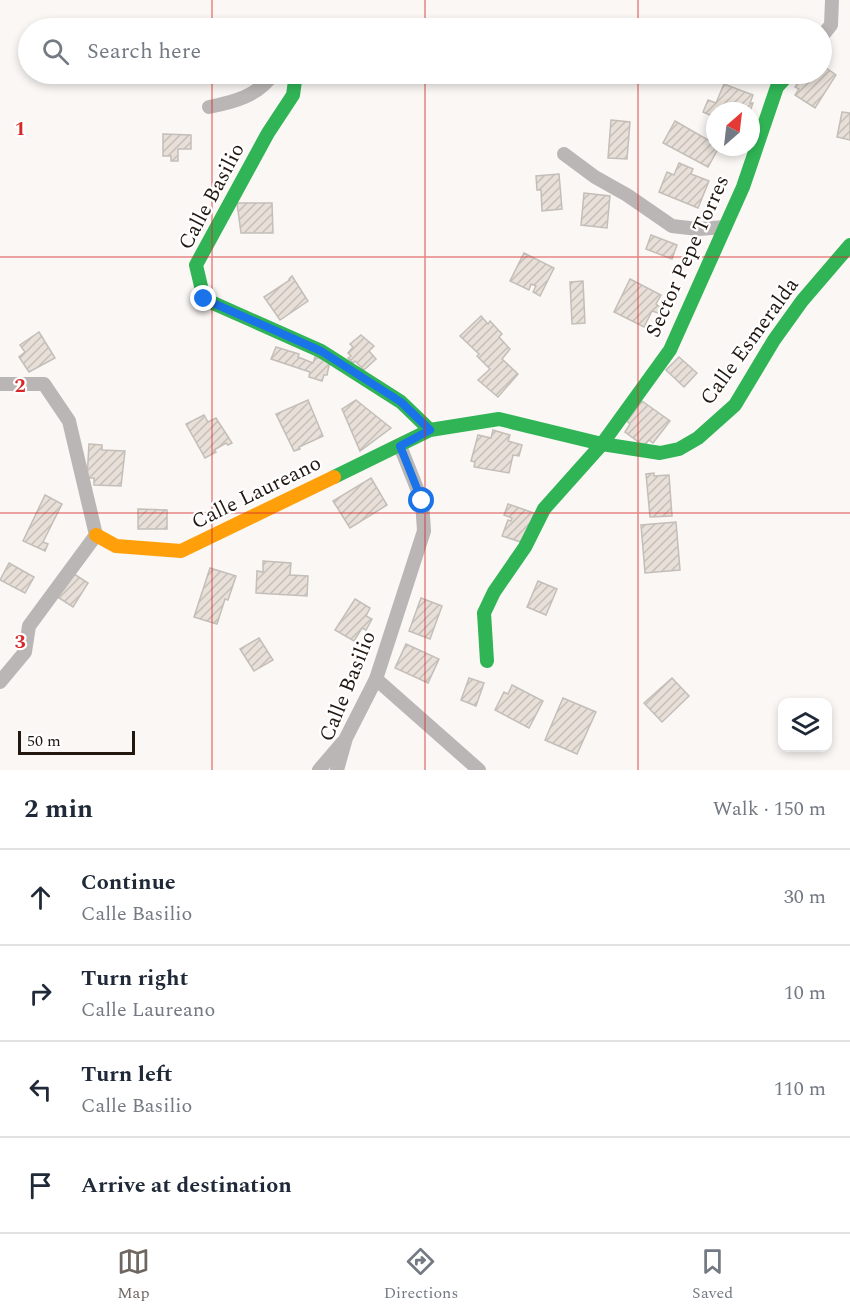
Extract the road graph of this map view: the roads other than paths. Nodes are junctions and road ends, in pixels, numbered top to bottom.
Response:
1 (832, 0) edge
2 (831, 18) edge
3 (263, 84) edge
4 (295, 84) edge
5 (780, 84) edge
6 (209, 107) dead end
7 (564, 154) dead end
8 (725, 227) junction
9 (850, 245) edge
10 (0, 384) edge
11 (430, 430) junction
12 (602, 444) junction
13 (400, 446) junction
14 (96, 535) junction
15 (487, 661) dead end
16 (376, 679) junction
17 (0, 682) edge
18 (346, 738) junction
19 (319, 770) edge
20 (338, 770) edge
21 (479, 770) edge

1 - 2 street
3 - 6 street
4 - 11 street, Calle Basilio
5 - 8 street, Sector Pepe Torres
7 - 8 street
8 - 12 street, Sector Pepe Torres
9 - 12 street, Calle Esmeralda
10 - 14 street
11 - 12 street, Calle Laureano
11 - 13 street, Calle Laureano
12 - 15 street, Sector Pepe Torres
13 - 14 street, Calle Laureano
13 - 16 street, Calle Basilio
14 - 17 street
16 - 18 street, Calle Basilio
16 - 21 street
18 - 19 street
18 - 20 street, Calle Basilio

